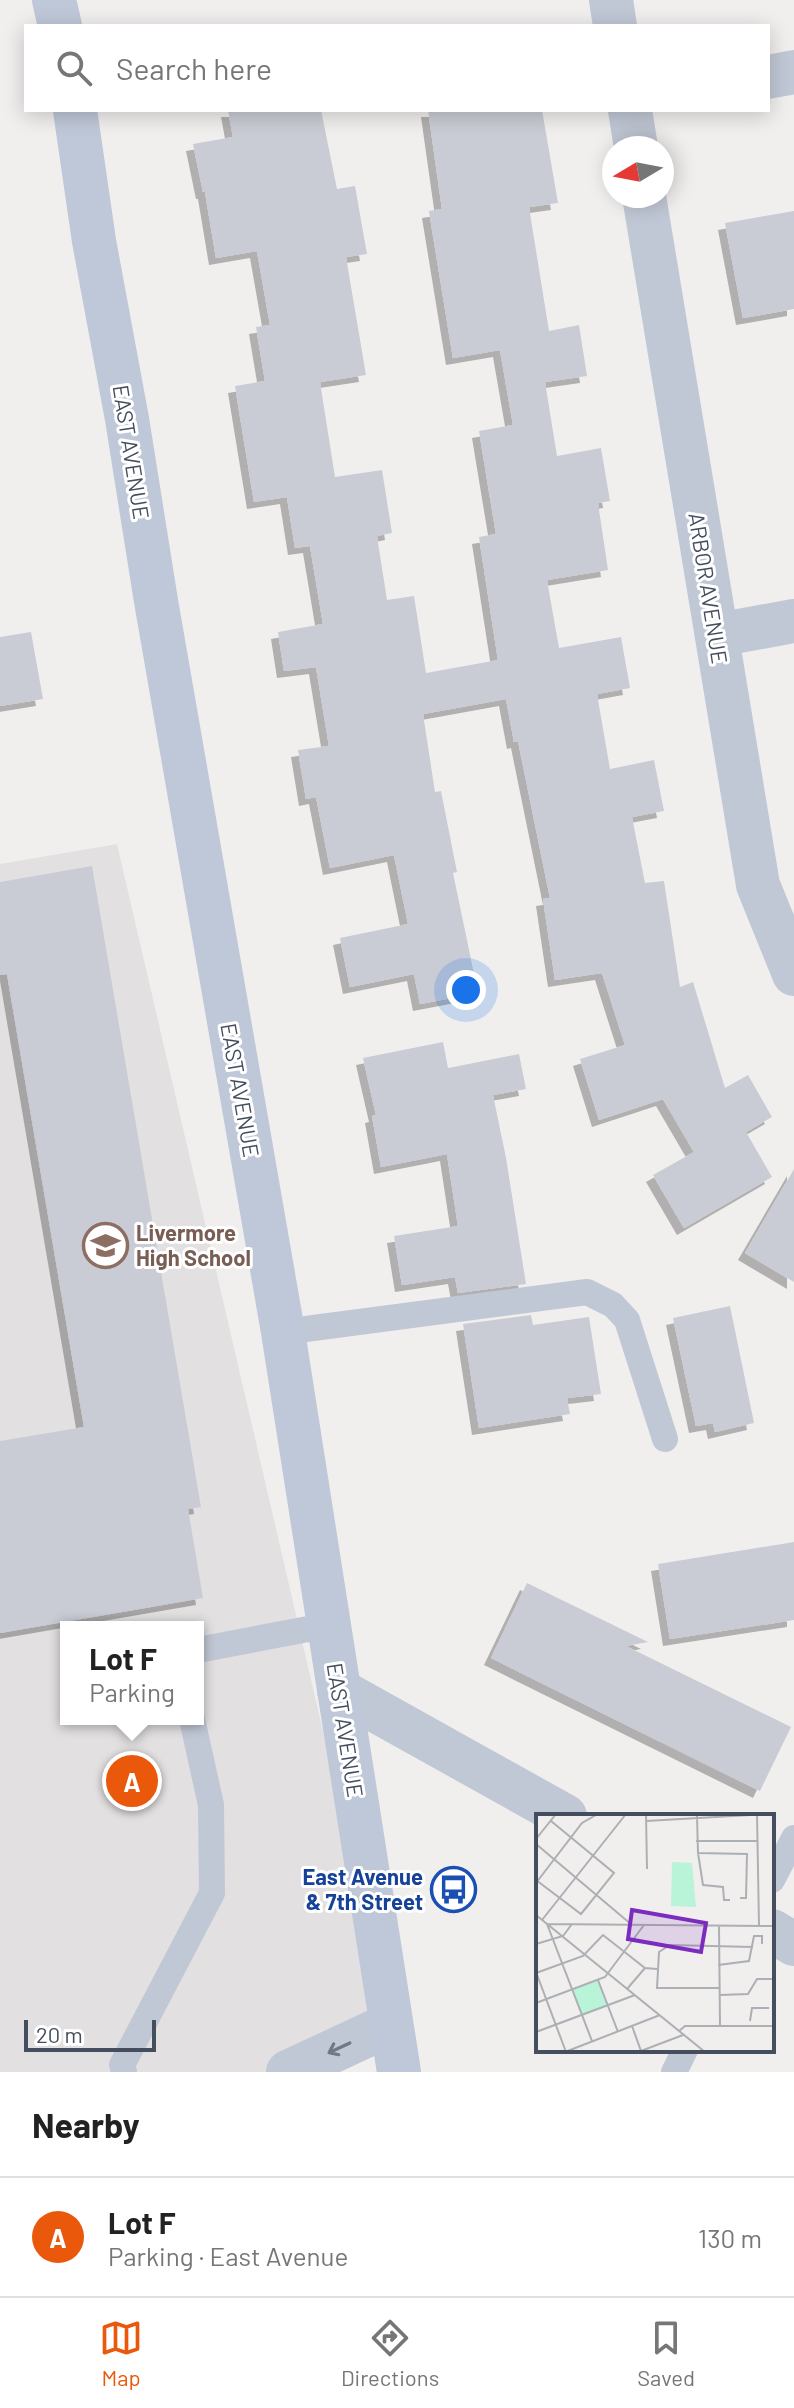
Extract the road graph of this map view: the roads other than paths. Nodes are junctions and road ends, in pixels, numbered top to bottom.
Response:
1 (54, 0) edge
2 (611, 0) edge
3 (60, 24) edge
4 (615, 24) edge
5 (794, 72) edge
6 (770, 77) edge
7 (75, 112) edge
8 (630, 112) edge
9 (634, 136) edge
10 (646, 208) edge
11 (794, 621) edge
12 (717, 635) junction
13 (794, 974) edge
14 (283, 1332) junction
15 (665, 1439) dead end
16 (329, 1625) junction
17 (204, 1649) edge
18 (339, 1690) junction
19 (193, 1725) edge
20 (561, 1814) edge
21 (794, 1838) edge
22 (774, 1876) edge
23 (774, 1932) edge
24 (794, 1944) edge
25 (391, 2024) junction
26 (684, 2052) edge
27 (124, 2072) edge
28 (288, 2072) edge
29 (399, 2072) edge
30 (674, 2072) edge

1 - 3 main road
2 - 4 street
5 - 6 street
7 - 14 main road, EAST AVENUE
8 - 9 street
10 - 12 street, ARBOR AVENUE
11 - 12 street
12 - 13 street, ARBOR AVENUE
14 - 15 lane
14 - 16 main road, EAST AVENUE
16 - 17 lane
16 - 18 main road, EAST AVENUE
18 - 20 street
18 - 25 main road, EAST AVENUE
19 - 27 lane
21 - 22 lane
23 - 24 street
25 -> 28 street
25 - 29 main road, EAST AVENUE
26 - 30 lane

